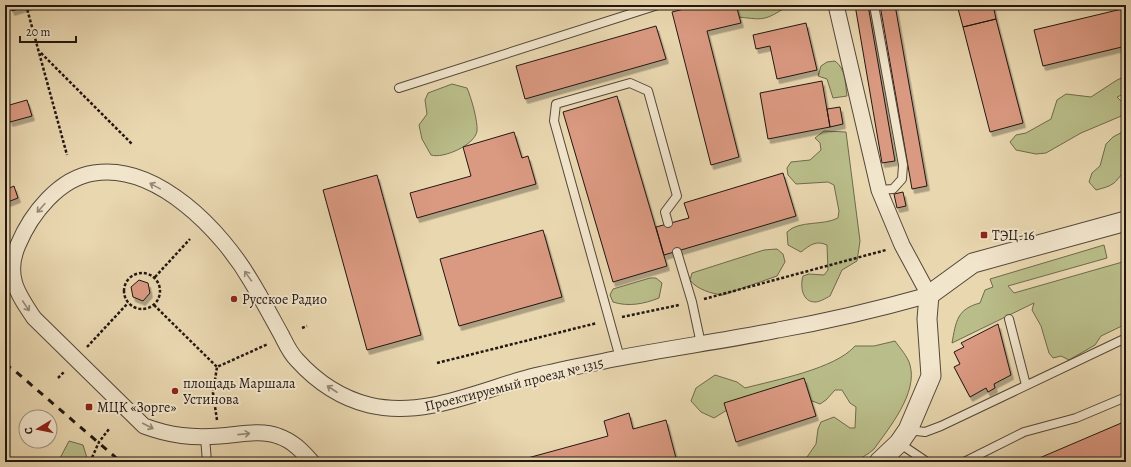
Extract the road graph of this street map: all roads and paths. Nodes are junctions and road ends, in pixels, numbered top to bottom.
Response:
1 (26, 5) edge
2 (658, 5) edge
3 (836, 5) edge
4 (874, 5) edge
5 (40, 53) junction
6 (399, 88) dead end
7 (132, 144) dead end
8 (67, 155) dead end
9 (879, 190) junction
10 (1126, 221) edge
11 (668, 223) dead end
12 (190, 240) dead end
13 (902, 245) junction
14 (8, 252) edge
15 (677, 252) dead end
16 (155, 277) junction
17 (929, 295) junction
18 (692, 302) junction
19 (128, 303) junction
20 (154, 304) junction
21 (1009, 319) dead end
22 (608, 320) junction
23 (307, 326) dead end
24 (302, 328) dead end
25 (1126, 338) edge
26 (272, 342) dead end
27 (701, 344) junction
28 (620, 358) junction
29 (76, 359) junction
30 (437, 363) dead end
31 (217, 367) junction
32 (58, 378) dead end
33 (1026, 386) junction
34 (1126, 397) edge
35 (218, 425) dead end
36 (109, 429) dead end
37 (903, 436) junction
38 (205, 437) junction
39 (90, 462) edge
40 (207, 462) edge
41 (312, 462) edge
42 (879, 462) edge
43 (927, 462) edge
44 (964, 462) edge

1 - 5 path
2 - 6 lane
3 - 9 street
4 - 9 lane
5 - 7 path
5 - 8 path
9 - 13 street
10 - 17 street
11 - 22 lane
12 - 16 path
13 - 17 street
13 - 18 path
28 -> 14 street, Проектируемый проезд № 1315
14 -> 29 street, Проектируемый проезд № 1315
15 - 18 lane
16 - 19 path
16 - 20 path
17 - 27 street, Проектируемый проезд № 1315
17 - 37 street
18 - 22 path
18 - 27 lane
19 - 20 path
19 - 29 path
20 - 31 path
21 - 33 lane
22 - 28 lane
22 - 30 path
23 - 24 path
25 - 33 lane
26 - 31 path
27 - 28 street, Проектируемый проезд № 1315
29 - 32 path
29 -> 38 street, Проектируемый проезд № 1315
31 - 35 path
33 - 37 lane
34 - 44 lane
36 - 39 path
37 - 42 street
37 - 43 lane
38 - 40 lane
38 -> 41 street, Проектируемый проезд № 1315

